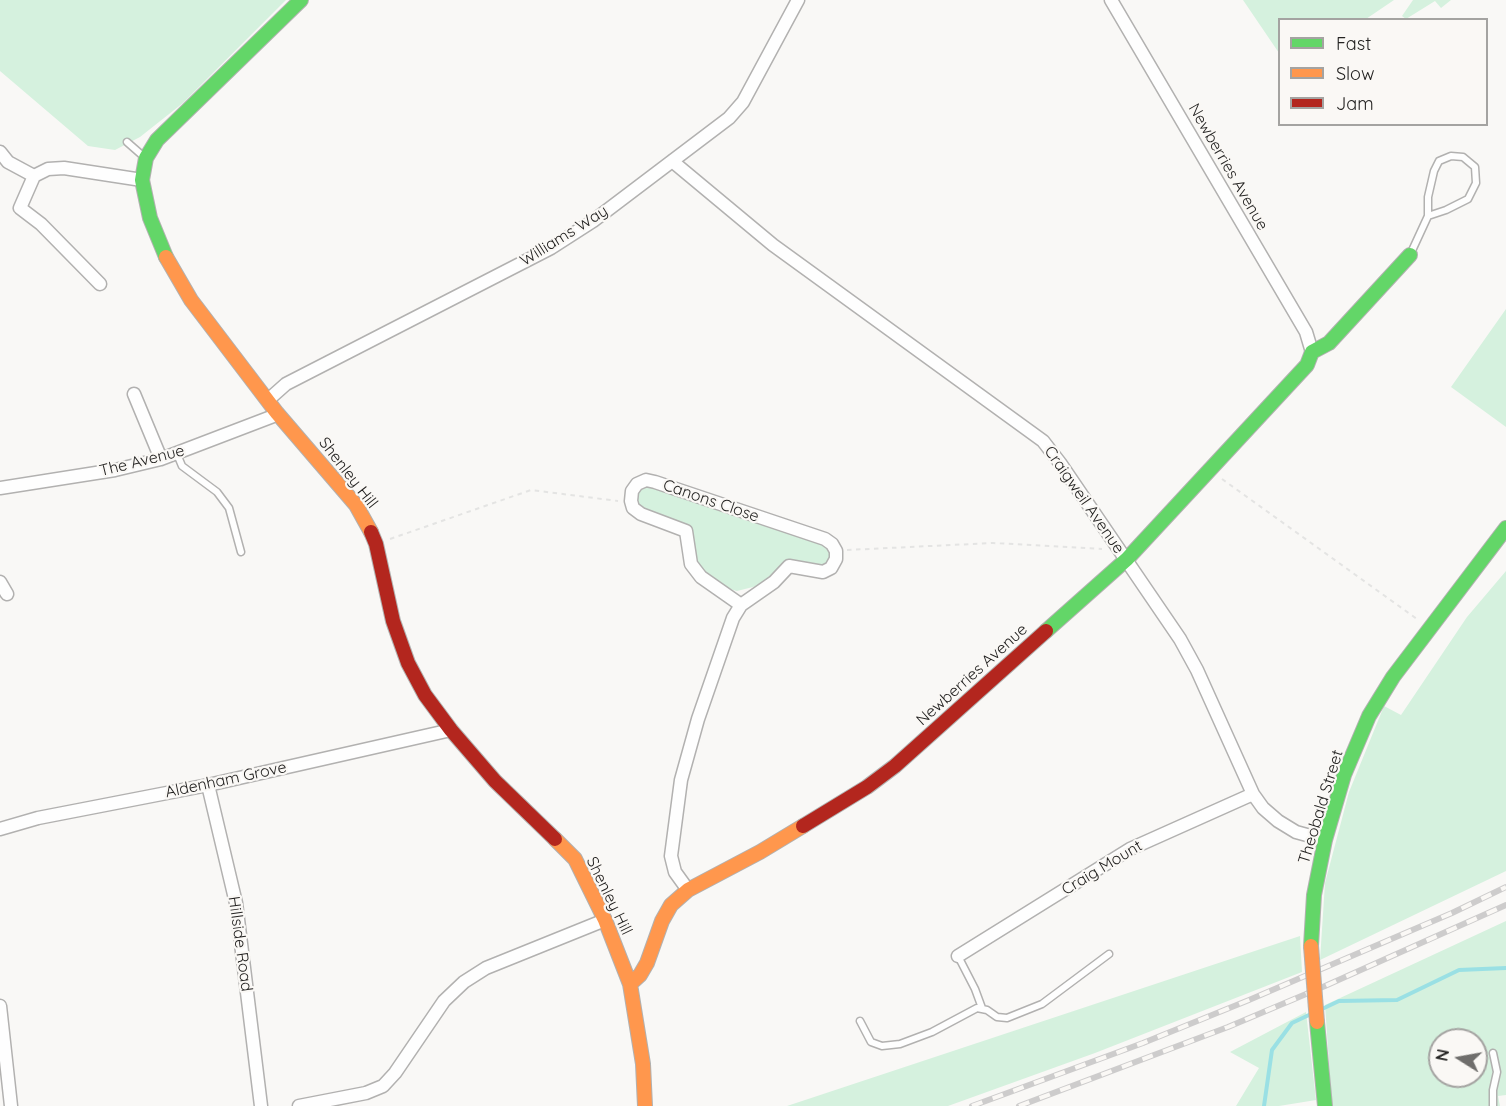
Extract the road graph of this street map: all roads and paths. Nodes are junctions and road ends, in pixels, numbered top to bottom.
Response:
1 (301, 0) edge
2 (798, 0) edge
3 (1112, 0) edge
4 (127, 142) dead end
5 (0, 152) edge
6 (146, 158) junction
7 (672, 162) junction
8 (34, 176) junction
9 (142, 180) junction
10 (1428, 216) junction
11 (1410, 255) joint
12 (100, 284) dead end
13 (1312, 352) junction
14 (134, 394) dead end
15 (268, 400) junction
16 (277, 412) junction
17 (177, 454) junction
18 (161, 459) junction
19 (1210, 470) junction
20 (0, 488) edge
21 (630, 501) junction
22 (1506, 528) edge
23 (376, 544) junction
24 (1116, 544) junction
25 (836, 551) junction
26 (241, 552) dead end
27 (1126, 559) junction
28 (0, 582) edge
29 (7, 594) dead end
30 (741, 605) junction
31 (1430, 628) junction
32 (451, 730) junction
33 (208, 785) junction
34 (1253, 794) junction
35 (0, 829) edge
36 (1325, 840) junction
37 (688, 890) junction
38 (605, 921) junction
39 (1108, 954) dead end
40 (958, 956) joint
41 (630, 984) junction
42 (0, 1006) edge
43 (982, 1008) junction
44 (860, 1021) dead end
45 (1493, 1053) dead end
46 (6, 1100) edge
47 (261, 1106) edge
48 (300, 1106) edge
49 (645, 1106) edge
50 (1324, 1106) edge
51 (1493, 1106) edge

1 - 6 street, Shenley Hill
2 - 7 street, Williams Way
3 - 13 street, Newberries Avenue
4 - 6 lane
5 - 8 street
6 - 9 street, Shenley Hill
7 - 15 street, Williams Way
7 - 24 street, Craigweil Avenue
8 - 9 street
8 - 12 street
9 - 15 street, Shenley Hill
10 - 10 lane
10 - 11 lane
11 - 13 street, Newberries Avenue
13 - 19 street, Newberries Avenue
14 - 18 street
15 - 16 street, Shenley Hill
16 - 17 street, The Avenue
16 - 23 street, Shenley Hill
17 - 18 street, The Avenue
17 - 26 lane
18 - 20 street, The Avenue
19 - 27 street, Newberries Avenue
19 - 31 path
21 - 23 path
21 - 25 street, Canons Close
21 - 30 street
22 - 31 street, Theobald Street
23 - 32 street, Shenley Hill
24 - 25 path
24 - 27 street, Craigweil Avenue
25 - 30 street
27 - 34 street, Craigweil Avenue
27 - 37 street, Newberries Avenue
28 - 29 street
30 - 37 street
31 - 36 street, Theobald Street
32 - 33 street, Aldenham Grove
32 - 38 street, Shenley Hill
33 - 35 street, Aldenham Grove
33 - 47 street, Hillside Road
34 - 36 street, Craigweil Avenue
34 - 40 street, Craig Mount
36 - 50 street, Theobald Street, bridge
37 - 41 street, Newberries Avenue
38 - 41 street, Shenley Hill
38 - 48 street
39 - 43 lane
40 - 43 lane
41 - 49 street, Shenley Hill
42 - 46 street
43 - 44 lane
45 - 51 lane

